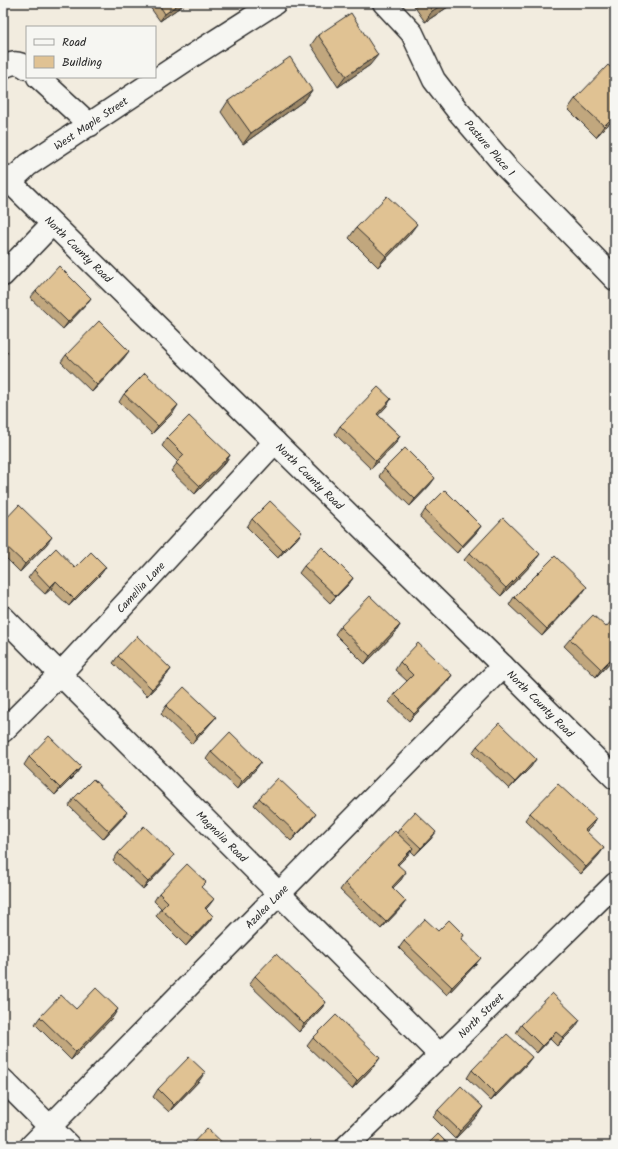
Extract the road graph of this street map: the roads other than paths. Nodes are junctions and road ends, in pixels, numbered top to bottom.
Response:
1 (275, 3) edge
2 (384, 3) edge
3 (3, 67) edge
4 (26, 67) edge
5 (39, 78) edge
6 (90, 125) junction
7 (6, 178) edge
8 (52, 224) junction
9 (3, 275) edge
10 (615, 278) edge
11 (275, 442) junction
12 (3, 617) edge
13 (503, 666) junction
14 (60, 674) junction
15 (3, 731) edge
16 (615, 778) edge
17 (615, 884) edge
18 (279, 894) junction
19 (441, 1056) junction
20 (3, 1080) edge
21 (50, 1126) junction
22 (31, 1146) edge
23 (70, 1146) edge
24 (347, 1146) edge

1 - 6 street, West Maple Street
2 - 10 street, Pasture Place 1
3 - 4 street
5 - 6 street
6 - 7 street, West Maple Street
7 - 8 street, North County Road
8 - 9 street
8 - 11 street, North County Road
11 - 13 street, North County Road
11 - 14 street, Camellia Lane
12 - 14 street, Magnolia Road
13 - 16 street, North County Road
13 - 18 street, Azalea Lane
14 - 15 street, Camellia Lane
14 - 18 street, Magnolia Road
17 - 19 street, North Street
18 - 19 street, Magnolia Road
18 - 21 street, Azalea Lane
19 - 24 street, North Street
20 - 21 street
21 - 22 street, Azalea Lane
21 - 23 street

